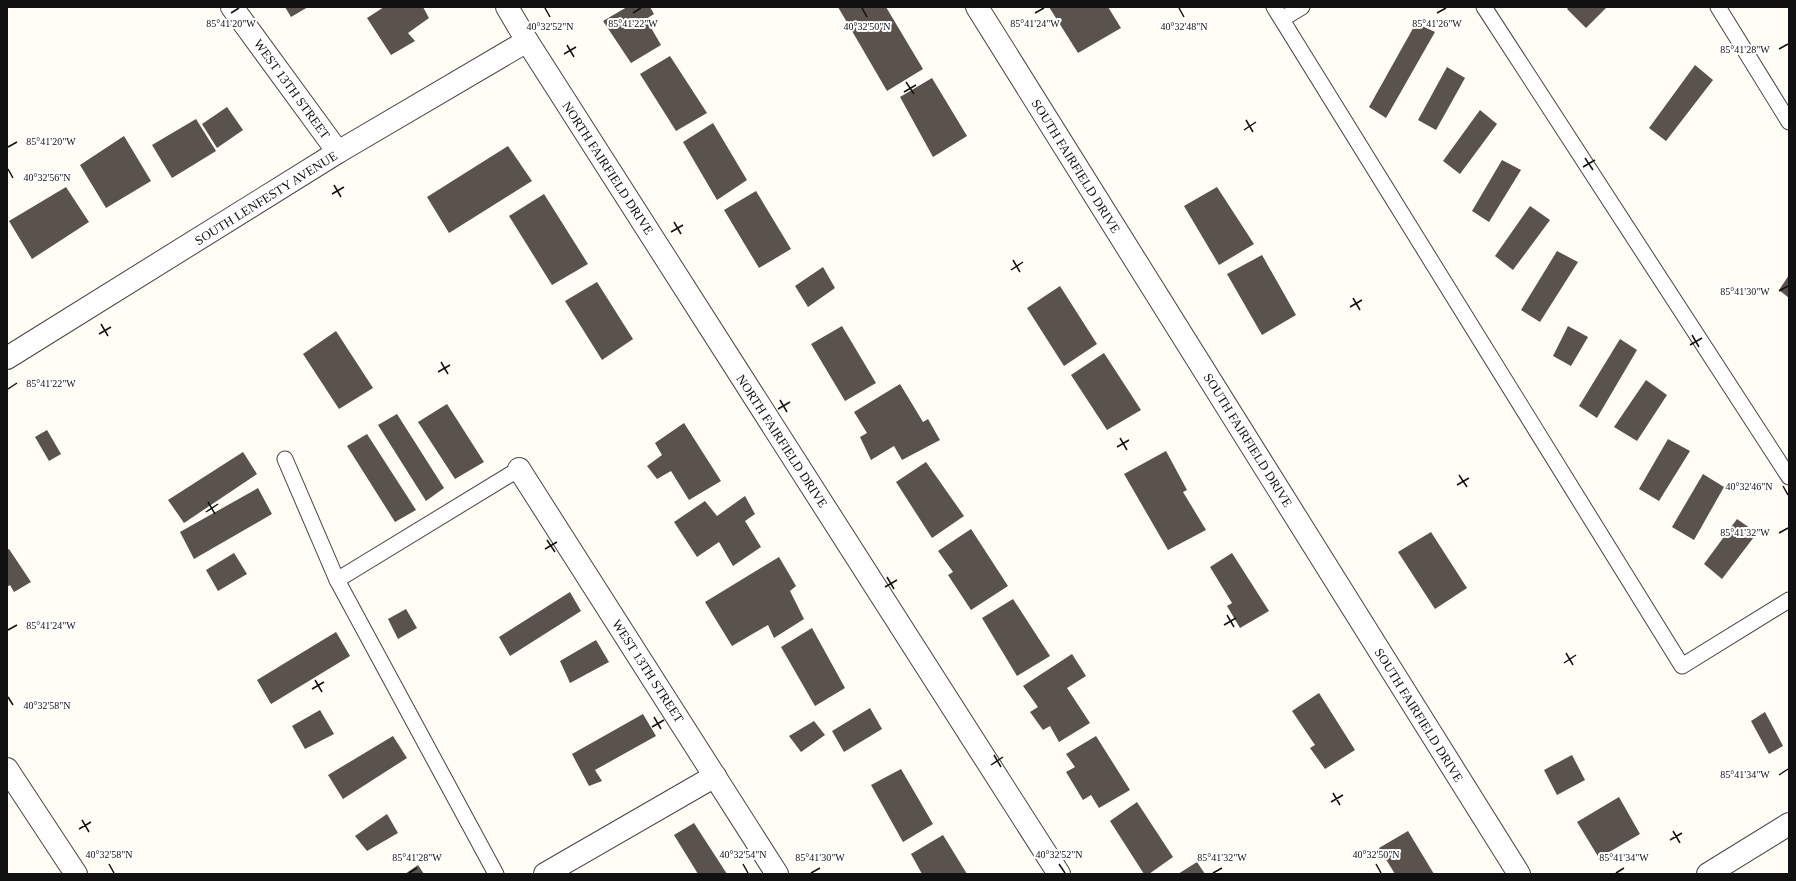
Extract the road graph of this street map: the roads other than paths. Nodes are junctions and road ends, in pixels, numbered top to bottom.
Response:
1 (232, 7) edge
2 (507, 7) edge
3 (977, 7) edge
4 (1302, 7) edge
5 (1484, 7) edge
6 (1718, 7) edge
7 (1278, 13) edge
8 (527, 41) junction
9 (1789, 122) edge
10 (338, 152) junction
11 (7, 358) edge
12 (285, 459) dead end
13 (519, 469) joint
14 (1789, 477) edge
15 (337, 580) junction
16 (1789, 600) edge
17 (7, 769) edge
18 (715, 776) junction
19 (1789, 824) edge
20 (76, 874) edge
21 (496, 874) edge
22 (545, 874) edge
23 (777, 874) edge
24 (1059, 874) edge
25 (1519, 874) edge
26 (1708, 874) edge

1 - 10 street, WEST 13TH STREET
2 - 8 street, NORTH FAIRFIELD DRIVE
3 - 25 street, SOUTH FAIRFIELD DRIVE
4 - 7 lane
5 - 14 lane
6 - 9 lane
7 - 16 lane
8 - 10 street, SOUTH LENFESTY AVENUE
8 - 24 street, NORTH FAIRFIELD DRIVE
10 - 11 street, SOUTH LENFESTY AVENUE
12 - 15 lane
13 - 15 lane
13 - 18 street, WEST 13TH STREET
15 - 21 lane
17 - 20 street
18 - 22 street
18 - 23 street, WEST 13TH STREET
19 - 26 street

